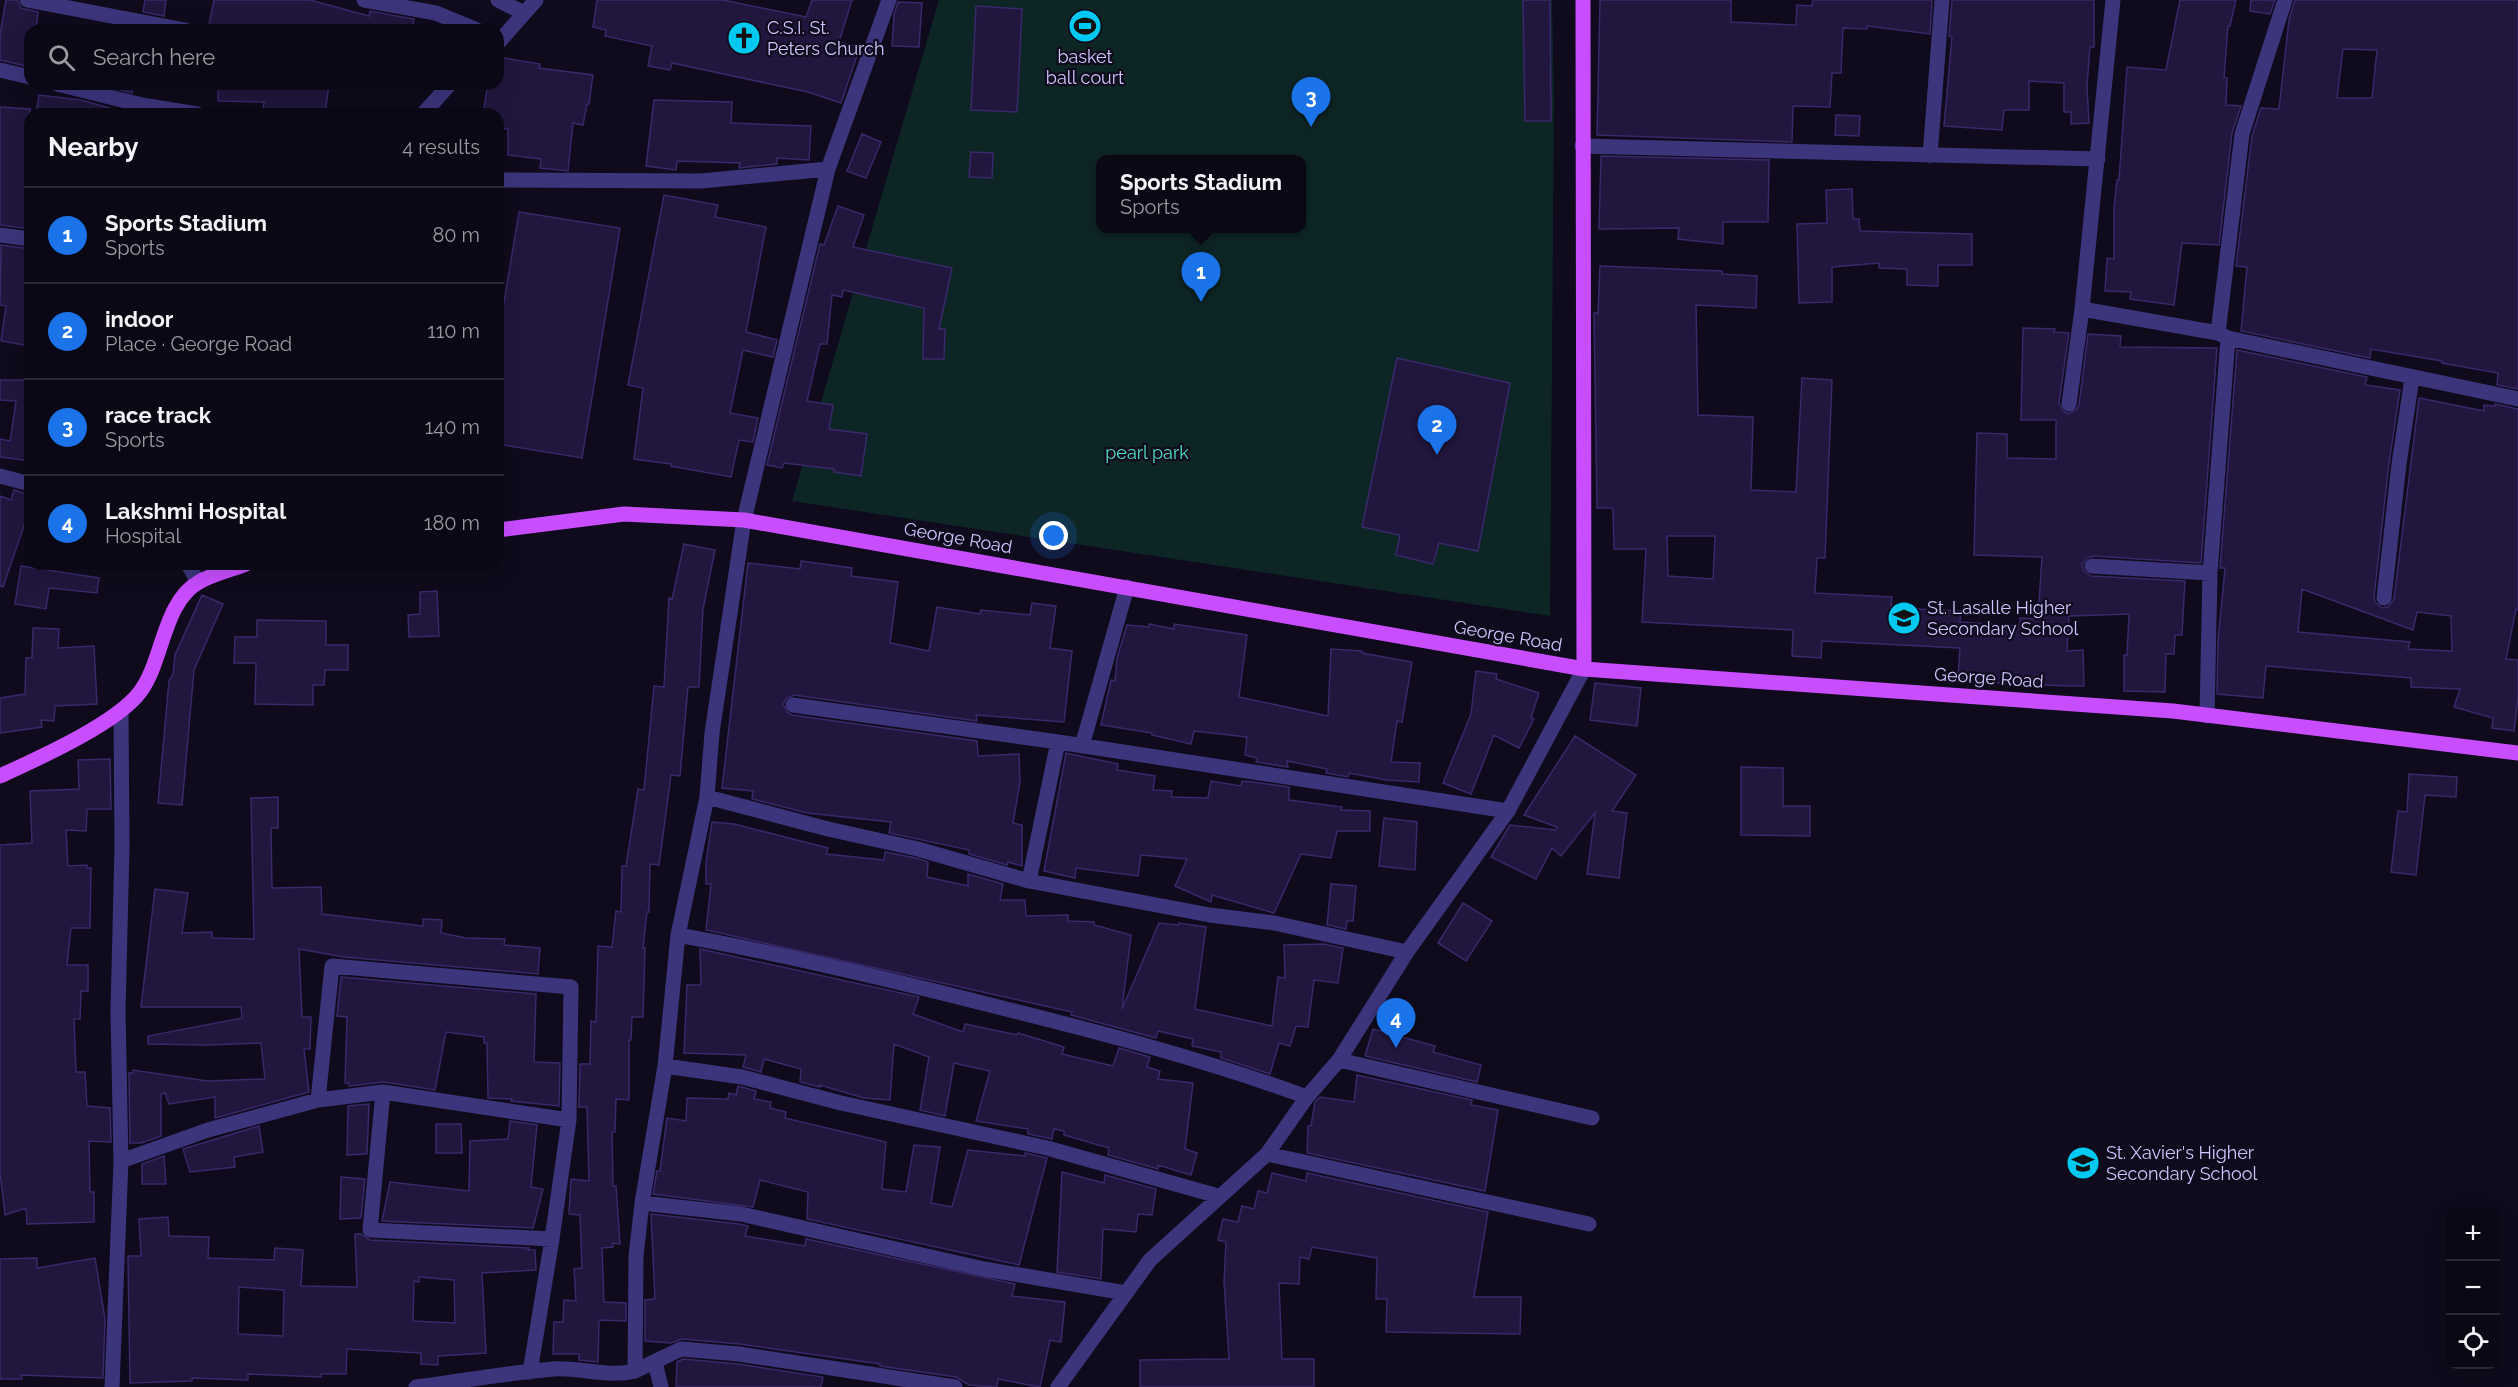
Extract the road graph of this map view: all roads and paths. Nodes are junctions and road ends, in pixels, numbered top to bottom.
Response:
1 (27, 0) edge
2 (364, 0) edge
3 (498, 0) edge
4 (536, 0) edge
5 (889, 0) edge
6 (1583, 0) edge
7 (1942, 0) edge
8 (2113, 0) edge
9 (2285, 0) edge
10 (524, 13) junction
11 (153, 24) edge
12 (463, 24) edge
13 (504, 35) edge
14 (0, 70) edge
15 (24, 76) edge
16 (81, 90) edge
17 (445, 90) edge
18 (160, 108) edge
19 (428, 108) edge
20 (1582, 146) junction
21 (1930, 156) junction
22 (2098, 159) junction
23 (828, 169) junction
24 (504, 180) edge
25 (0, 235) edge
26 (24, 238) edge
27 (2082, 309) junction
28 (2223, 336) junction
29 (2412, 378) junction
30 (2518, 399) edge
31 (2069, 404) dead end
32 (0, 477) edge
33 (24, 483) edge
34 (744, 520) junction
35 (504, 529) edge
36 (2092, 566) dead end
37 (191, 570) edge
38 (230, 570) edge
39 (2210, 573) junction
40 (198, 582) junction
41 (1126, 587) junction
42 (2384, 598) dead end
43 (1584, 669) junction
44 (794, 705) dead end
45 (121, 712) junction
46 (2207, 716) junction
47 (1058, 742) junction
48 (1082, 746) junction
49 (2518, 752) edge
50 (0, 776) edge
51 (707, 797) junction
52 (1508, 811) junction
53 (1029, 881) junction
54 (678, 935) junction
55 (1407, 952) junction
56 (1339, 1060) junction
57 (665, 1066) junction
58 (383, 1092) junction
59 (1307, 1097) junction
60 (318, 1100) junction
61 (1592, 1118) dead end
62 (569, 1120) junction
63 (1267, 1154) junction
64 (121, 1161) junction
65 (1218, 1196) junction
66 (642, 1203) junction
67 (1589, 1224) dead end
68 (552, 1239) junction
69 (1126, 1293) junction
70 (655, 1362) junction
71 (635, 1371) junction
72 (530, 1372) junction
73 (595, 1380) edge
74 (112, 1387) edge
75 (416, 1387) edge
76 (661, 1387) edge
77 (955, 1387) edge
78 (1058, 1387) edge

1 - 11 street
2 - 12 street
3 - 10 street
4 - 10 street
5 - 23 street
6 - 20 main road
7 - 21 street
8 - 22 street
9 - 28 street
10 - 13 street
14 - 15 street
16 - 18 street
17 - 19 street
20 - 21 street
20 - 43 main road
21 - 22 street
22 - 27 street
23 - 24 street
23 - 34 street
25 - 26 street
27 - 28 street
27 - 31 street
28 - 29 street
28 - 39 street
29 - 30 street
29 - 42 street
32 - 33 street
34 - 35 main road, George Road
34 - 41 main road, George Road
34 - 51 street
36 - 39 street
37 - 40 street
38 - 40 main road
39 - 46 street
40 - 45 main road
41 - 43 main road, George Road
41 - 48 street
43 - 46 main road, George Road
43 - 52 street
44 - 47 street
45 - 50 main road
45 - 64 street
46 - 49 main road, George Road
47 - 48 street
47 - 53 street
48 - 52 street
51 - 53 street
51 - 54 street
52 - 55 street
53 - 55 street
54 - 57 street
54 - 59 street
55 - 56 street
56 - 59 street
56 - 61 street
57 - 65 street
57 - 66 street
58 - 60 street
58 - 62 street
58 - 68 street
59 - 63 street
60 - 62 street
60 - 64 street
62 - 68 street
63 - 65 street
63 - 67 street
64 - 74 street
65 - 69 street
66 - 69 street
66 - 71 street
68 - 72 street
69 - 78 street
70 - 71 street
70 - 76 street
70 - 77 street
71 - 73 street
72 - 73 street
72 - 75 street

